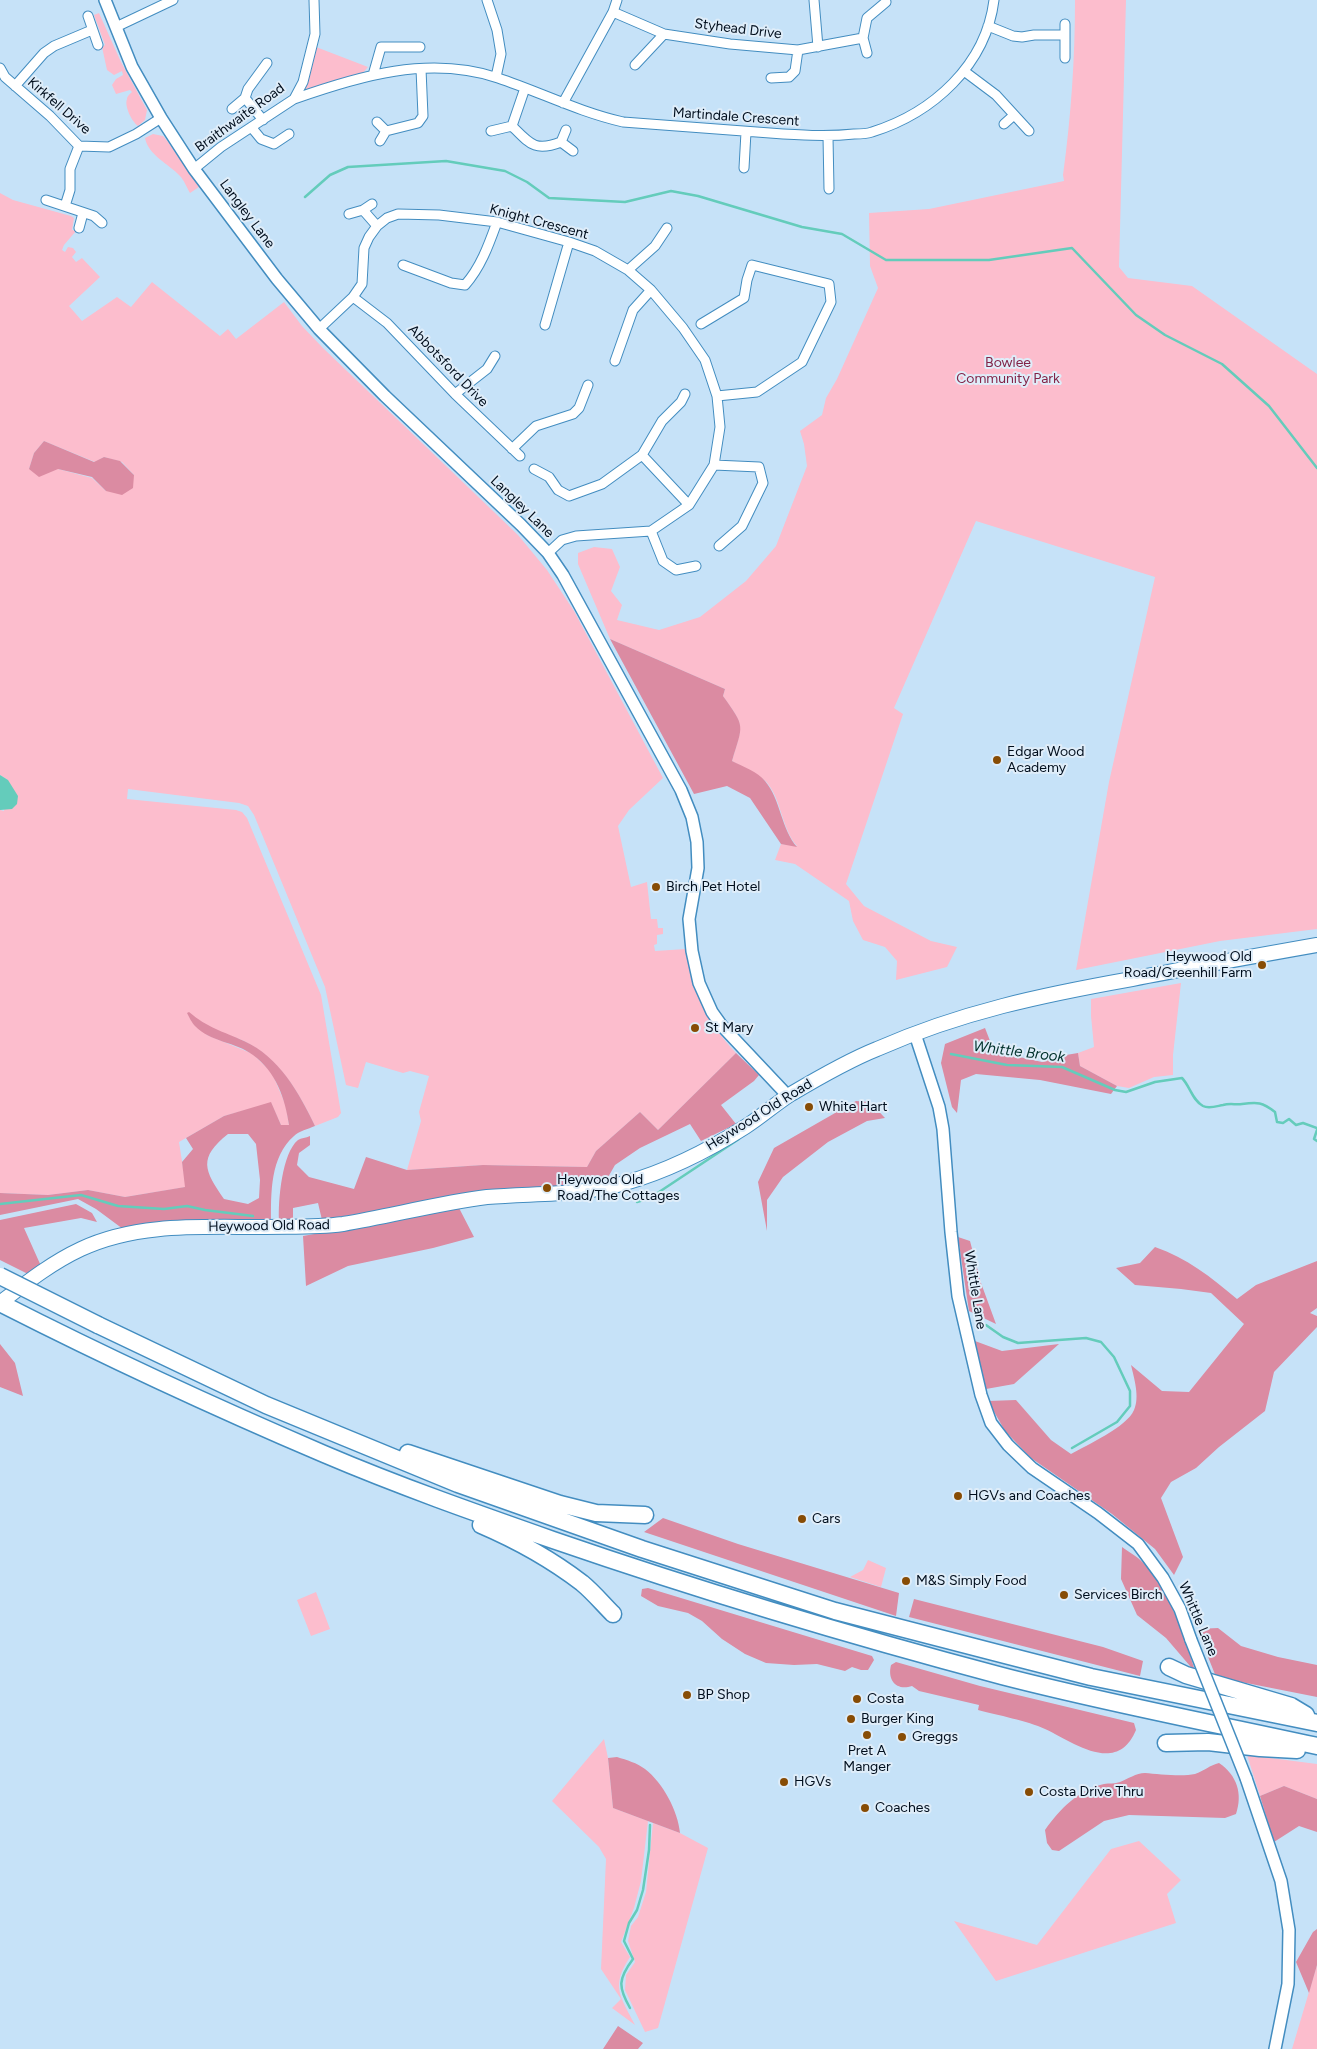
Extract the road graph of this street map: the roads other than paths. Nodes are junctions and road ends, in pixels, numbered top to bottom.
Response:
1 (105, 0) edge
2 (173, 0) edge
3 (314, 0) edge
4 (487, 0) edge
5 (616, 0) edge
6 (814, 0) edge
7 (994, 0) edge
8 (886, 2) dead end
9 (613, 12) junction
10 (88, 16) dead end
11 (1065, 24) dead end
12 (988, 26) junction
13 (116, 27) junction
14 (92, 30) junction
15 (664, 34) junction
16 (1064, 35) junction
17 (863, 38) junction
18 (98, 45) dead end
19 (420, 47) dead end
20 (818, 47) junction
21 (798, 50) junction
22 (866, 53) dead end
23 (1065, 58) dead end
24 (267, 64) dead end
25 (635, 65) dead end
26 (0, 68) edge
27 (421, 69) junction
28 (964, 71) junction
29 (373, 75) junction
30 (496, 77) junction
31 (771, 78) dead end
32 (3, 79) edge
33 (15, 86) junction
34 (525, 88) junction
35 (245, 98) junction
36 (294, 99) junction
37 (563, 103) junction
38 (232, 108) dead end
39 (1014, 115) junction
40 (161, 118) junction
41 (263, 120) junction
42 (377, 122) dead end
43 (1004, 124) dead end
44 (512, 126) junction
45 (252, 128) junction
46 (566, 130) dead end
47 (386, 131) junction
48 (491, 131) dead end
49 (1029, 131) dead end
50 (746, 132) junction
51 (289, 134) dead end
52 (828, 137) junction
53 (380, 141) dead end
54 (561, 142) junction
55 (79, 146) junction
56 (573, 151) dead end
57 (744, 168) dead end
58 (194, 169) junction
59 (829, 189) dead end
60 (46, 200) dead end
61 (372, 204) dead end
62 (65, 206) junction
63 (362, 210) junction
64 (83, 213) junction
65 (349, 214) dead end
66 (497, 222) junction
67 (102, 223) dead end
68 (377, 226) junction
69 (79, 228) dead end
70 (667, 228) dead end
71 (569, 242) junction
72 (403, 265) dead end
73 (628, 270) junction
74 (651, 290) junction
75 (353, 298) junction
76 (701, 324) dead end
77 (545, 325) dead end
78 (319, 329) junction
79 (495, 356) dead end
80 (615, 361) dead end
81 (588, 385) dead end
82 (455, 394) junction
83 (685, 394) dead end
84 (717, 396) junction
85 (512, 449) junction
86 (642, 455) junction
87 (520, 456) dead end
88 (714, 465) junction
89 (534, 469) dead end
90 (689, 504) junction
91 (651, 531) junction
92 (719, 546) dead end
93 (548, 553) junction
94 (696, 566) dead end
95 (1317, 945) edge
96 (915, 1034) junction
97 (788, 1096) junction
98 (0, 1276) edge
99 (0, 1303) edge
100 (266, 1405) junction
101 (326, 1454) junction
102 (645, 1515) dead end
103 (613, 1614) dead end
104 (1169, 1667) dead end
105 (1317, 1722) edge
106 (1166, 1743) dead end
107 (1317, 1746) edge
108 (1317, 1751) edge
109 (1275, 2049) edge

1 - 13 street, Langley Lane
2 - 13 street
3 - 36 street, Braithwaite Road
4 - 30 street
5 - 9 street
6 - 20 street
7 - 12 street, Martindale Crescent
8 - 17 street
9 - 15 street, Styhead Drive
9 - 37 street
10 - 14 street
11 - 16 street
12 - 16 street
12 - 28 street, Martindale Crescent
13 - 40 street, Langley Lane
14 - 18 street
14 - 33 street
15 - 21 street, Styhead Drive
15 - 25 street
16 - 23 street
17 - 20 street, Styhead Drive
17 - 22 street
19 - 29 street
20 - 21 street, Styhead Drive
21 - 31 street
24 - 35 street
26 - 32 street, Kirkfell Drive
27 - 29 street, Martindale Crescent
27 - 30 street, Martindale Crescent
27 - 47 street
28 - 39 street
28 - 52 street, Martindale Crescent
29 - 36 street, Martindale Crescent
30 - 34 street, Martindale Crescent
32 - 33 street, Kirkfell Drive
33 - 55 street, Kirkfell Drive
34 - 37 street, Martindale Crescent
34 - 44 street
35 - 38 street
35 - 41 street
36 - 41 street, Braithwaite Road
37 - 50 street, Martindale Crescent
39 - 43 street
39 - 49 street
40 - 55 street, Kirkfell Drive
40 - 58 street, Langley Lane
41 - 45 street, Braithwaite Road
42 - 47 street
44 - 48 street
44 - 54 street
45 - 51 street
45 - 58 street, Braithwaite Road
46 - 54 street
47 - 53 street
50 - 52 street, Martindale Crescent
50 - 57 street
52 - 59 street
54 - 56 street
55 - 62 street
58 - 78 street, Langley Lane
60 - 62 street
61 - 63 street
62 - 64 street
63 - 65 street
63 - 68 street
64 - 67 street
64 - 69 street
66 - 68 street, Knight Crescent
66 - 71 street, Knight Crescent
66 - 72 street
68 - 75 street
70 - 73 street
71 - 73 street, Knight Crescent
71 - 77 street
73 - 74 street, Knight Crescent
74 - 80 street
74 - 84 street, Knight Crescent
75 - 78 street
75 - 82 street, Abbotsford Drive
76 - 84 street
78 - 93 street, Langley Lane
79 - 82 street
81 - 85 street
82 - 85 street, Abbotsford Drive
83 - 86 street
84 - 88 street, Knight Crescent
85 - 87 street, Abbotsford Drive
86 - 89 street
86 - 90 street
88 - 90 street, Knight Crescent
88 - 92 street
90 - 91 street, Knight Crescent
91 - 93 street
91 - 94 street
93 - 97 street, Langley Lane
95 - 96 main road, Heywood Old Road
96 - 97 main road, Heywood Old Road
96 - 109 street, Whittle Lane, bridge
97 - 99 main road, Heywood Old Road
98 - 100 highway, bridge
99 - 101 highway
100 - 102 highway
100 - 105 highway
101 - 103 highway
101 - 107 highway
104 - 105 highway
106 - 108 highway

